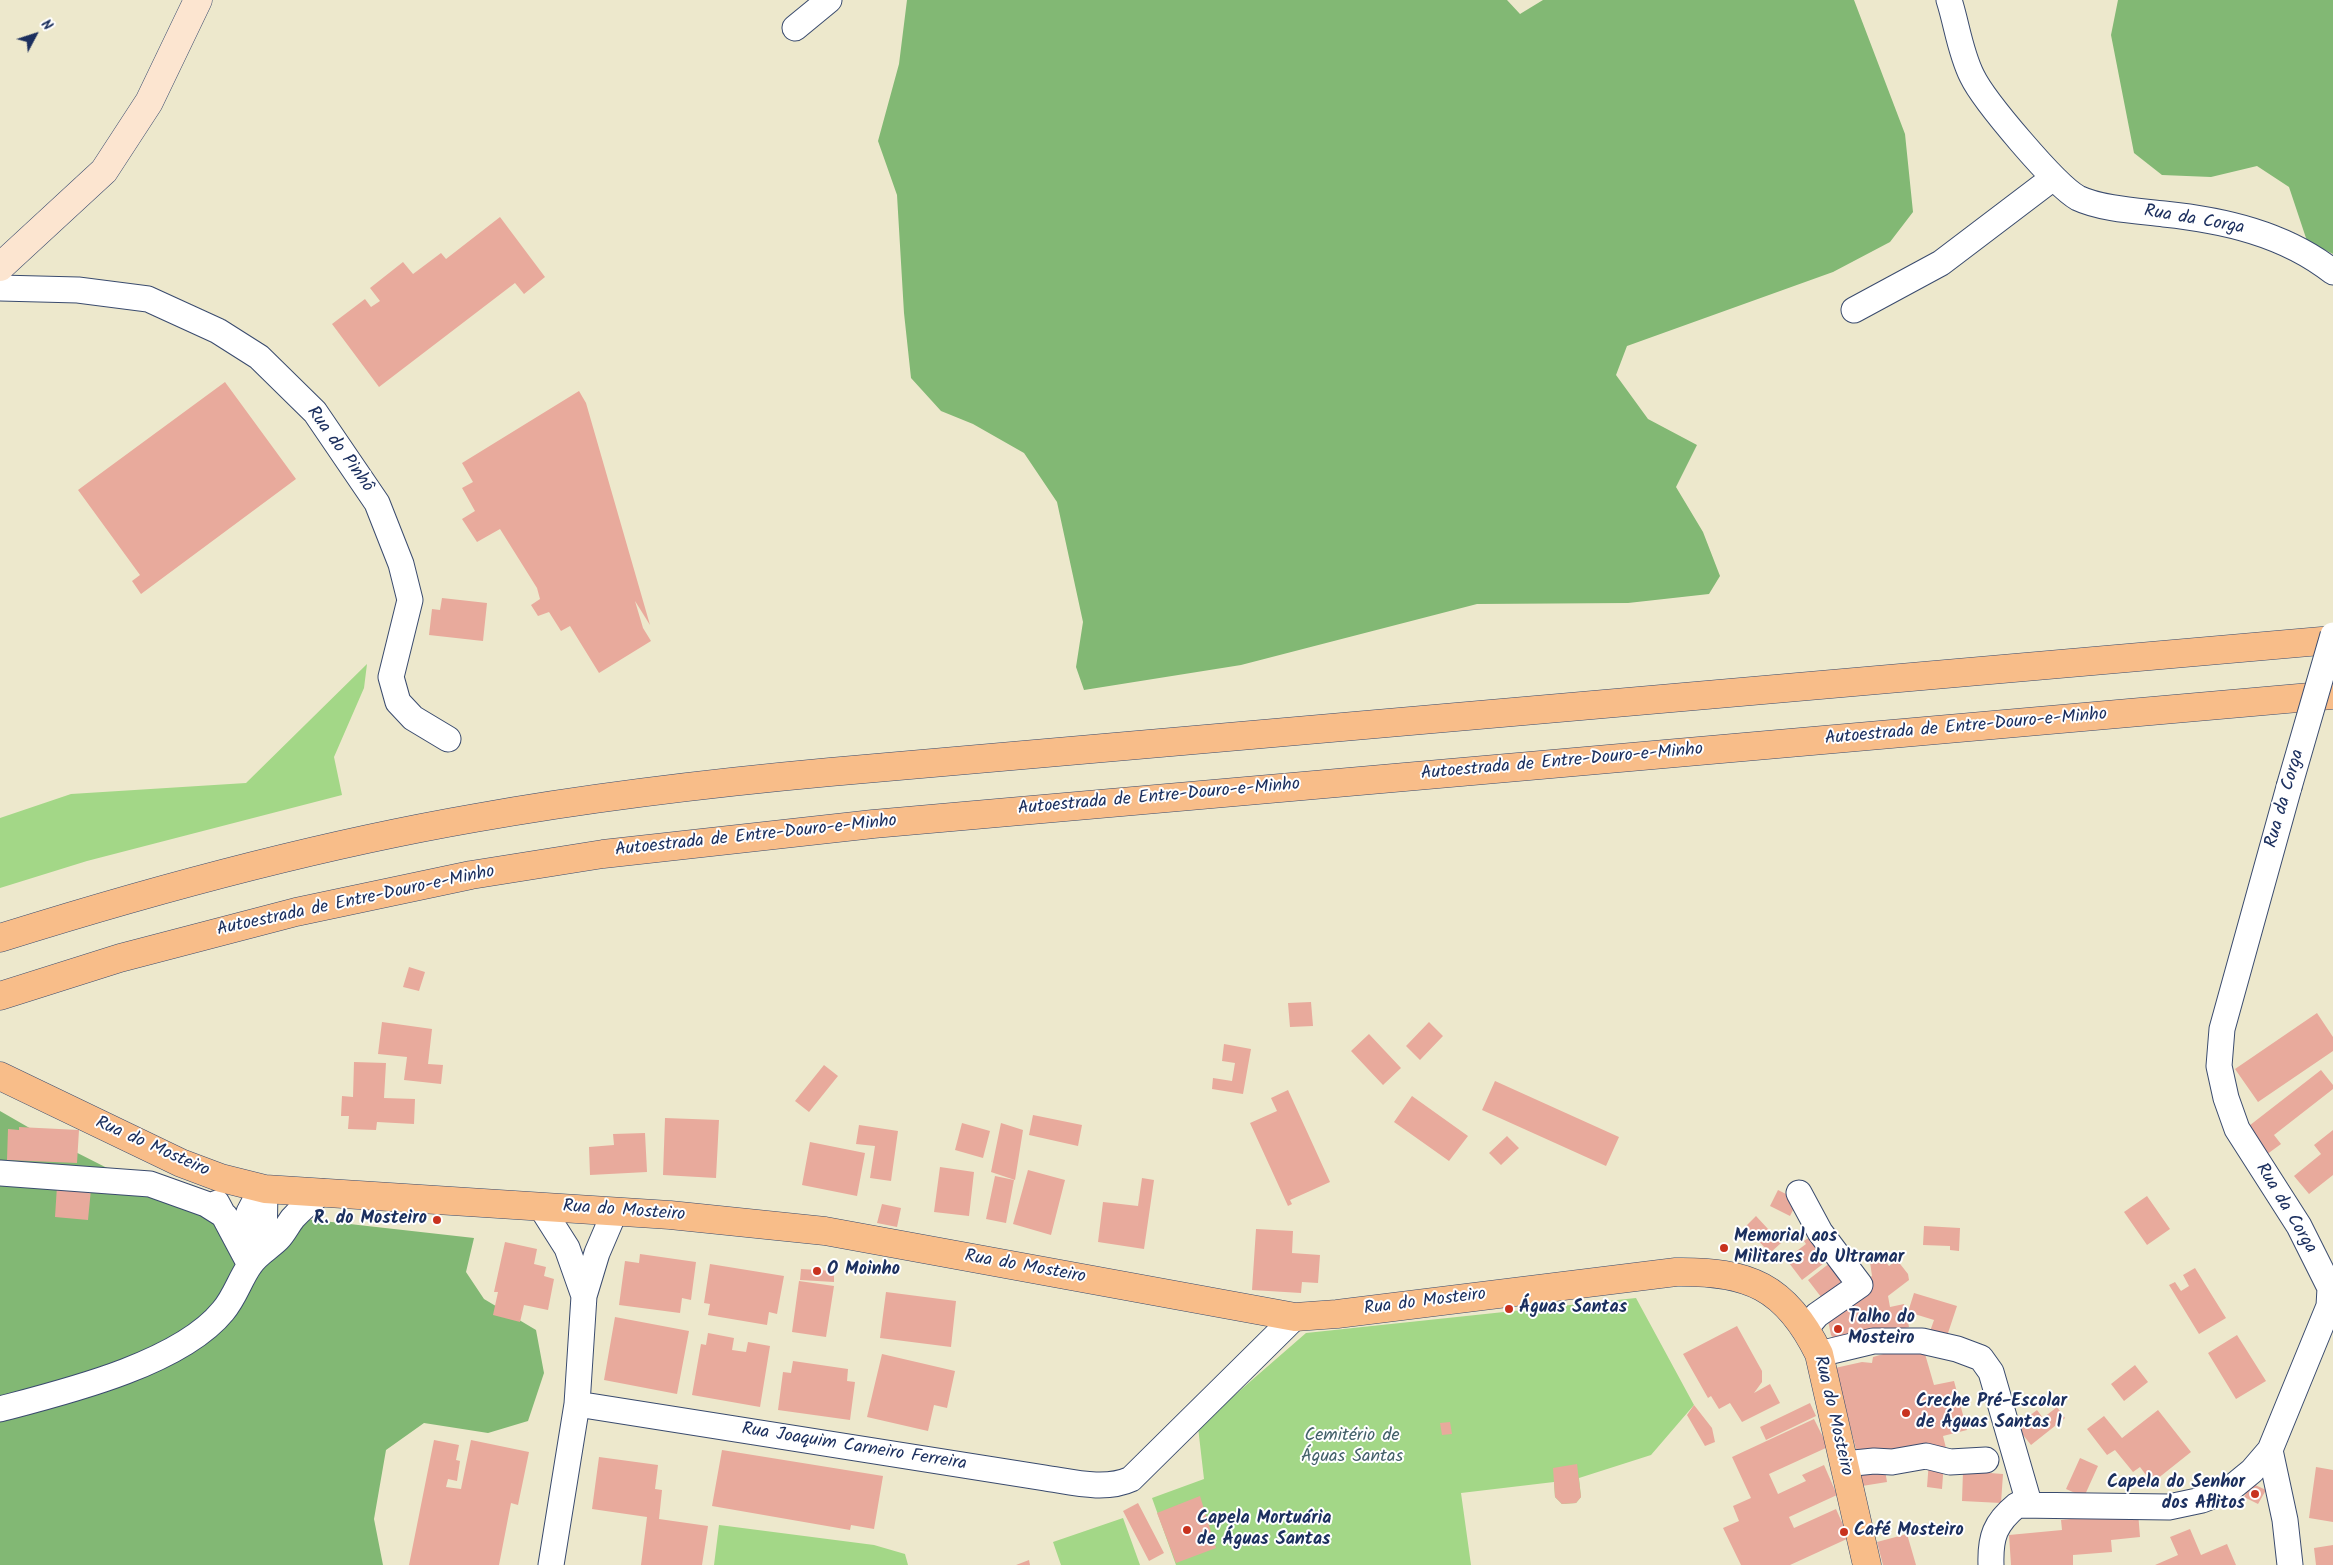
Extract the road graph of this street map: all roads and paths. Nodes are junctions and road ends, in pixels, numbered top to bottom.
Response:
1 (198, 0) edge
2 (829, 0) edge
3 (1949, 0) edge
4 (795, 28) dead end
5 (2053, 178) junction
6 (0, 267) edge
7 (2333, 272) edge
8 (0, 288) edge
9 (1854, 310) dead end
10 (2333, 635) edge
11 (2333, 640) edge
12 (2333, 695) edge
13 (448, 739) dead end
14 (0, 938) edge
15 (0, 996) edge
16 (0, 1076) edge
17 (181, 1164) junction
18 (0, 1173) edge
19 (265, 1189) junction
20 (322, 1192) junction
21 (1799, 1193) dead end
22 (541, 1207) junction
23 (616, 1211) junction
24 (225, 1216) junction
25 (257, 1257) junction
26 (2331, 1288) edge
27 (584, 1296) junction
28 (1295, 1317) junction
29 (1806, 1328) junction
30 (1819, 1354) junction
31 (577, 1404) junction
32 (0, 1409) edge
33 (2270, 1450) junction
34 (1986, 1460) dead end
35 (1844, 1464) junction
36 (2029, 1503) junction
37 (551, 1565) edge
38 (1867, 1565) edge
39 (1992, 1565) edge
40 (2290, 1565) edge

1 - 6 street
2 - 4 street
3 - 5 street, Rua da Corga
5 - 7 street, Rua da Corga
5 - 9 street
8 - 13 street, Rua do Pinhô
10 - 26 street, Rua da Corga, bridge
11 - 14 main road
12 - 15 main road, Autoestrada de Entre-Douro-e-Minho
16 - 17 main road, Rua do Mosteiro
17 - 19 main road, Rua do Mosteiro
17 - 24 street
18 - 24 street
19 - 20 main road, Rua do Mosteiro
19 - 25 street
20 - 22 main road, Rua do Mosteiro
20 - 25 street
21 - 29 street
22 - 23 main road, Rua do Mosteiro
22 - 27 street
23 - 27 street
23 - 28 main road, Rua do Mosteiro
24 - 25 street
25 - 32 street
26 - 33 street, Rua da Corga
27 - 31 street
28 - 29 main road, Rua do Mosteiro
28 - 31 street, Rua Joaquim Carneiro Ferreira
29 - 30 main road, Rua do Mosteiro
30 - 35 main road, Rua do Mosteiro
30 - 36 street
31 - 37 street
33 - 36 street, Rua da Corga
33 - 40 street
34 - 35 street
35 - 38 main road, Rua do Mosteiro
36 - 39 street, Rua da Corga

